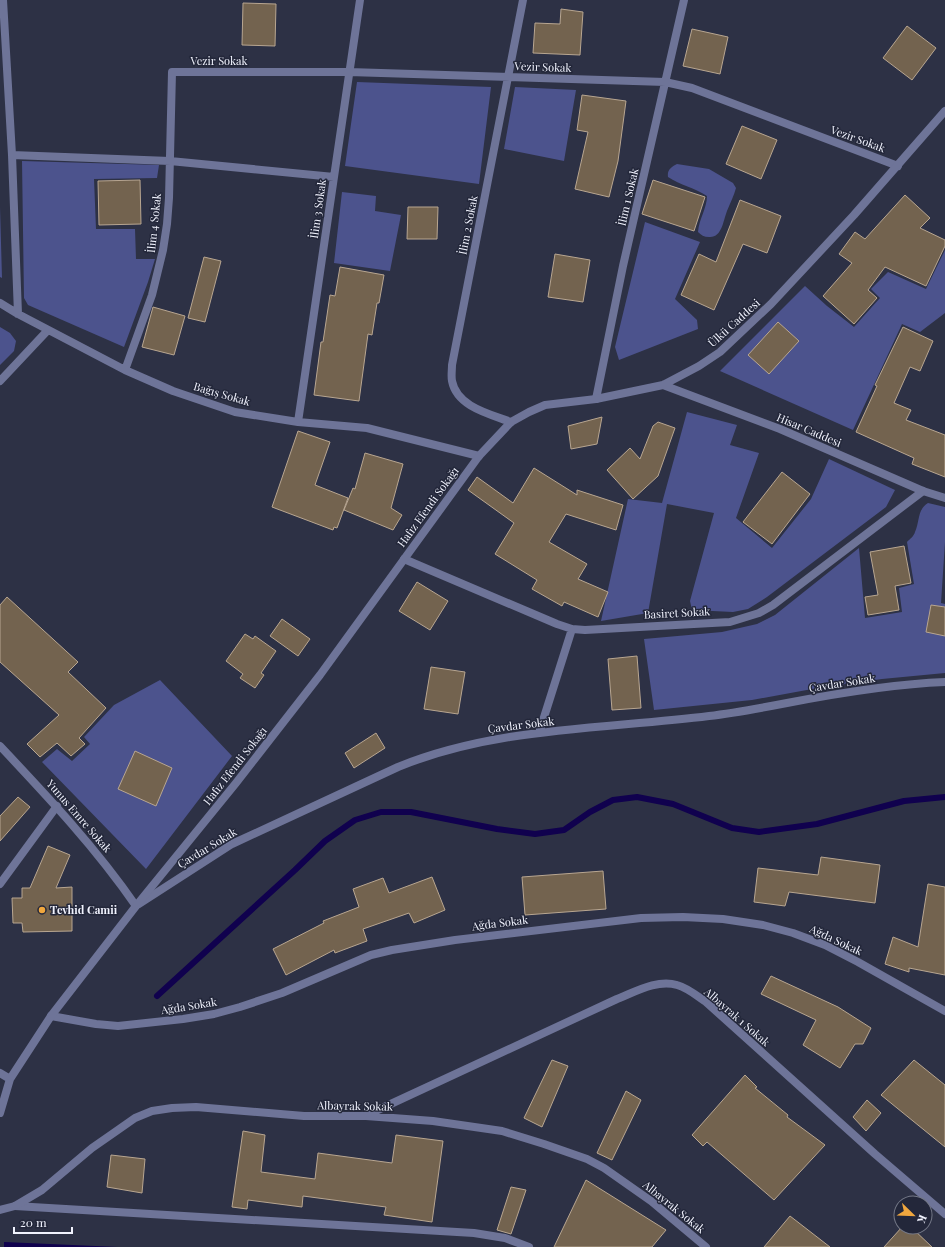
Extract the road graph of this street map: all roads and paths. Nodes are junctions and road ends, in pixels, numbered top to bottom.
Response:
1 (3, 0) edge
2 (360, 0) edge
3 (523, 0) edge
4 (684, 0) edge
5 (172, 72) joint
6 (349, 72) junction
7 (509, 77) junction
8 (665, 82) junction
9 (945, 111) edge
10 (12, 155) junction
11 (170, 161) junction
12 (898, 166) junction
13 (334, 177) junction
14 (0, 303) edge
15 (18, 314) junction
16 (48, 330) junction
17 (125, 370) junction
18 (0, 381) edge
19 (663, 385) junction
20 (596, 399) junction
21 (298, 422) junction
22 (511, 422) junction
23 (479, 456) junction
24 (923, 491) junction
25 (945, 498) edge
26 (404, 559) junction
27 (572, 629) junction
28 (945, 682) edge
29 (540, 733) junction
30 (0, 746) edge
31 (57, 806) junction
32 (0, 884) edge
33 (136, 906) junction
34 (945, 1011) edge
35 (51, 1016) junction
36 (0, 1073) edge
37 (0, 1079) edge
38 (10, 1079) junction
39 (0, 1112) edge
40 (366, 1116) junction
41 (15, 1206) junction
42 (0, 1210) edge
43 (945, 1214) edge
44 (529, 1247) edge
45 (706, 1247) edge

1 - 10 street
2 - 6 street, İlim 3 Sokak
3 - 7 street, İlim 2 Sokak
4 - 8 street, İlim 1 Sokak
5 - 6 street, Vezir Sokak
5 - 11 street, İlim 4 Sokak
6 - 7 street, Vezir Sokak
6 - 13 street, İlim 3 Sokak
7 - 8 street, Vezir Sokak
7 - 22 street, İlim 2 Sokak
8 - 12 street, Vezir Sokak
8 - 20 street, İlim 1 Sokak
9 - 12 street, Ülkü Caddesi
10 - 11 street
10 - 15 street
11 - 13 street
11 - 17 street, İlim 4 Sokak
12 - 19 street, Ülkü Caddesi
13 - 21 street, İlim 3 Sokak
14 - 15 street, Bağış Sokak
15 - 16 street, Bağış Sokak
16 - 17 street, Bağış Sokak
16 - 18 street
17 - 21 street, Bağış Sokak
19 - 20 street, Ülkü Caddesi
19 - 24 street, Hisar Caddesi
20 - 22 street, Ülkü Caddesi
21 - 23 street, Bağış Sokak
22 - 23 street, Ülkü Caddesi
23 - 26 street, Hafız Efendi Sokağı
24 - 25 street, Hisar Caddesi
24 - 27 street, Basiret Sokak
26 - 27 street, Basiret Sokak
26 - 33 street, Hafız Efendi Sokağı
27 - 29 street
28 - 29 street, Çavdar Sokak
29 - 33 street, Çavdar Sokak
30 - 31 street, Yunus Emre Sokak
31 - 32 street
31 - 33 street, Yunus Emre Sokak
33 - 35 street, Hafız Efendi Sokağı
34 - 35 street, Ağda Sokak
35 - 38 street, Hafız Efendi Sokağı
36 - 38 street
37 - 38 street
38 - 39 street, Hafız Efendi Sokağı
40 - 41 street, Albayrak Sokak
40 - 43 street, Albayrak 1 Sokak
40 - 45 street, Albayrak Sokak
41 - 42 street, Albayrak Sokak
41 - 44 street

